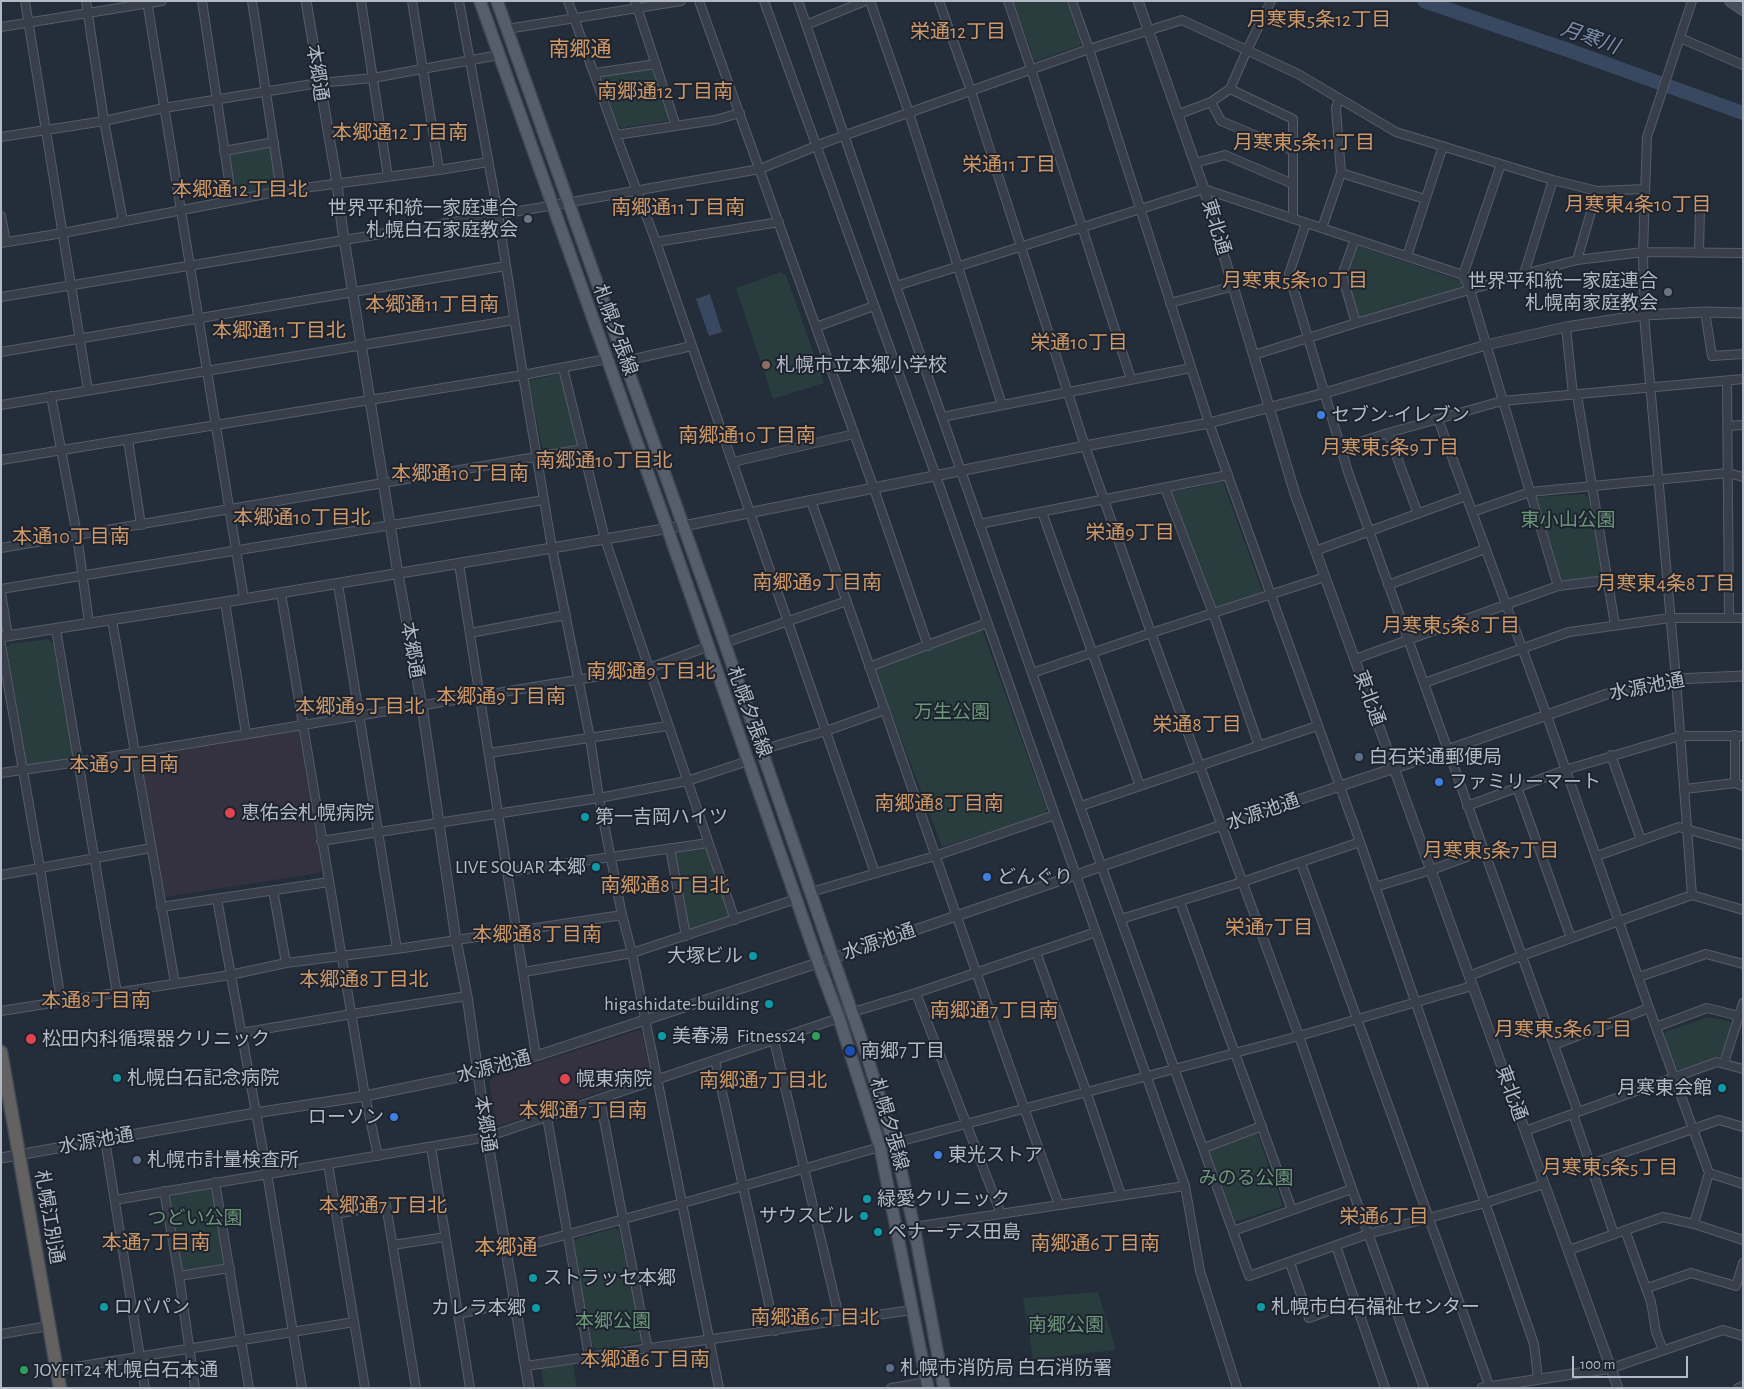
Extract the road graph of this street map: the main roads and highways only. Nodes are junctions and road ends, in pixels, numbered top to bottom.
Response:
1 (480, 1) edge
2 (497, 1) edge
3 (1730, 1) edge
4 (1743, 10) edge
5 (1, 1052) edge
6 (927, 1385) edge
7 (60, 1388) edge
8 (944, 1388) edge

1 - 6 main road, 札幌夕張線
2 - 8 main road, 札幌夕張線
3 - 4 main road
5 - 7 highway, 札幌江別通

